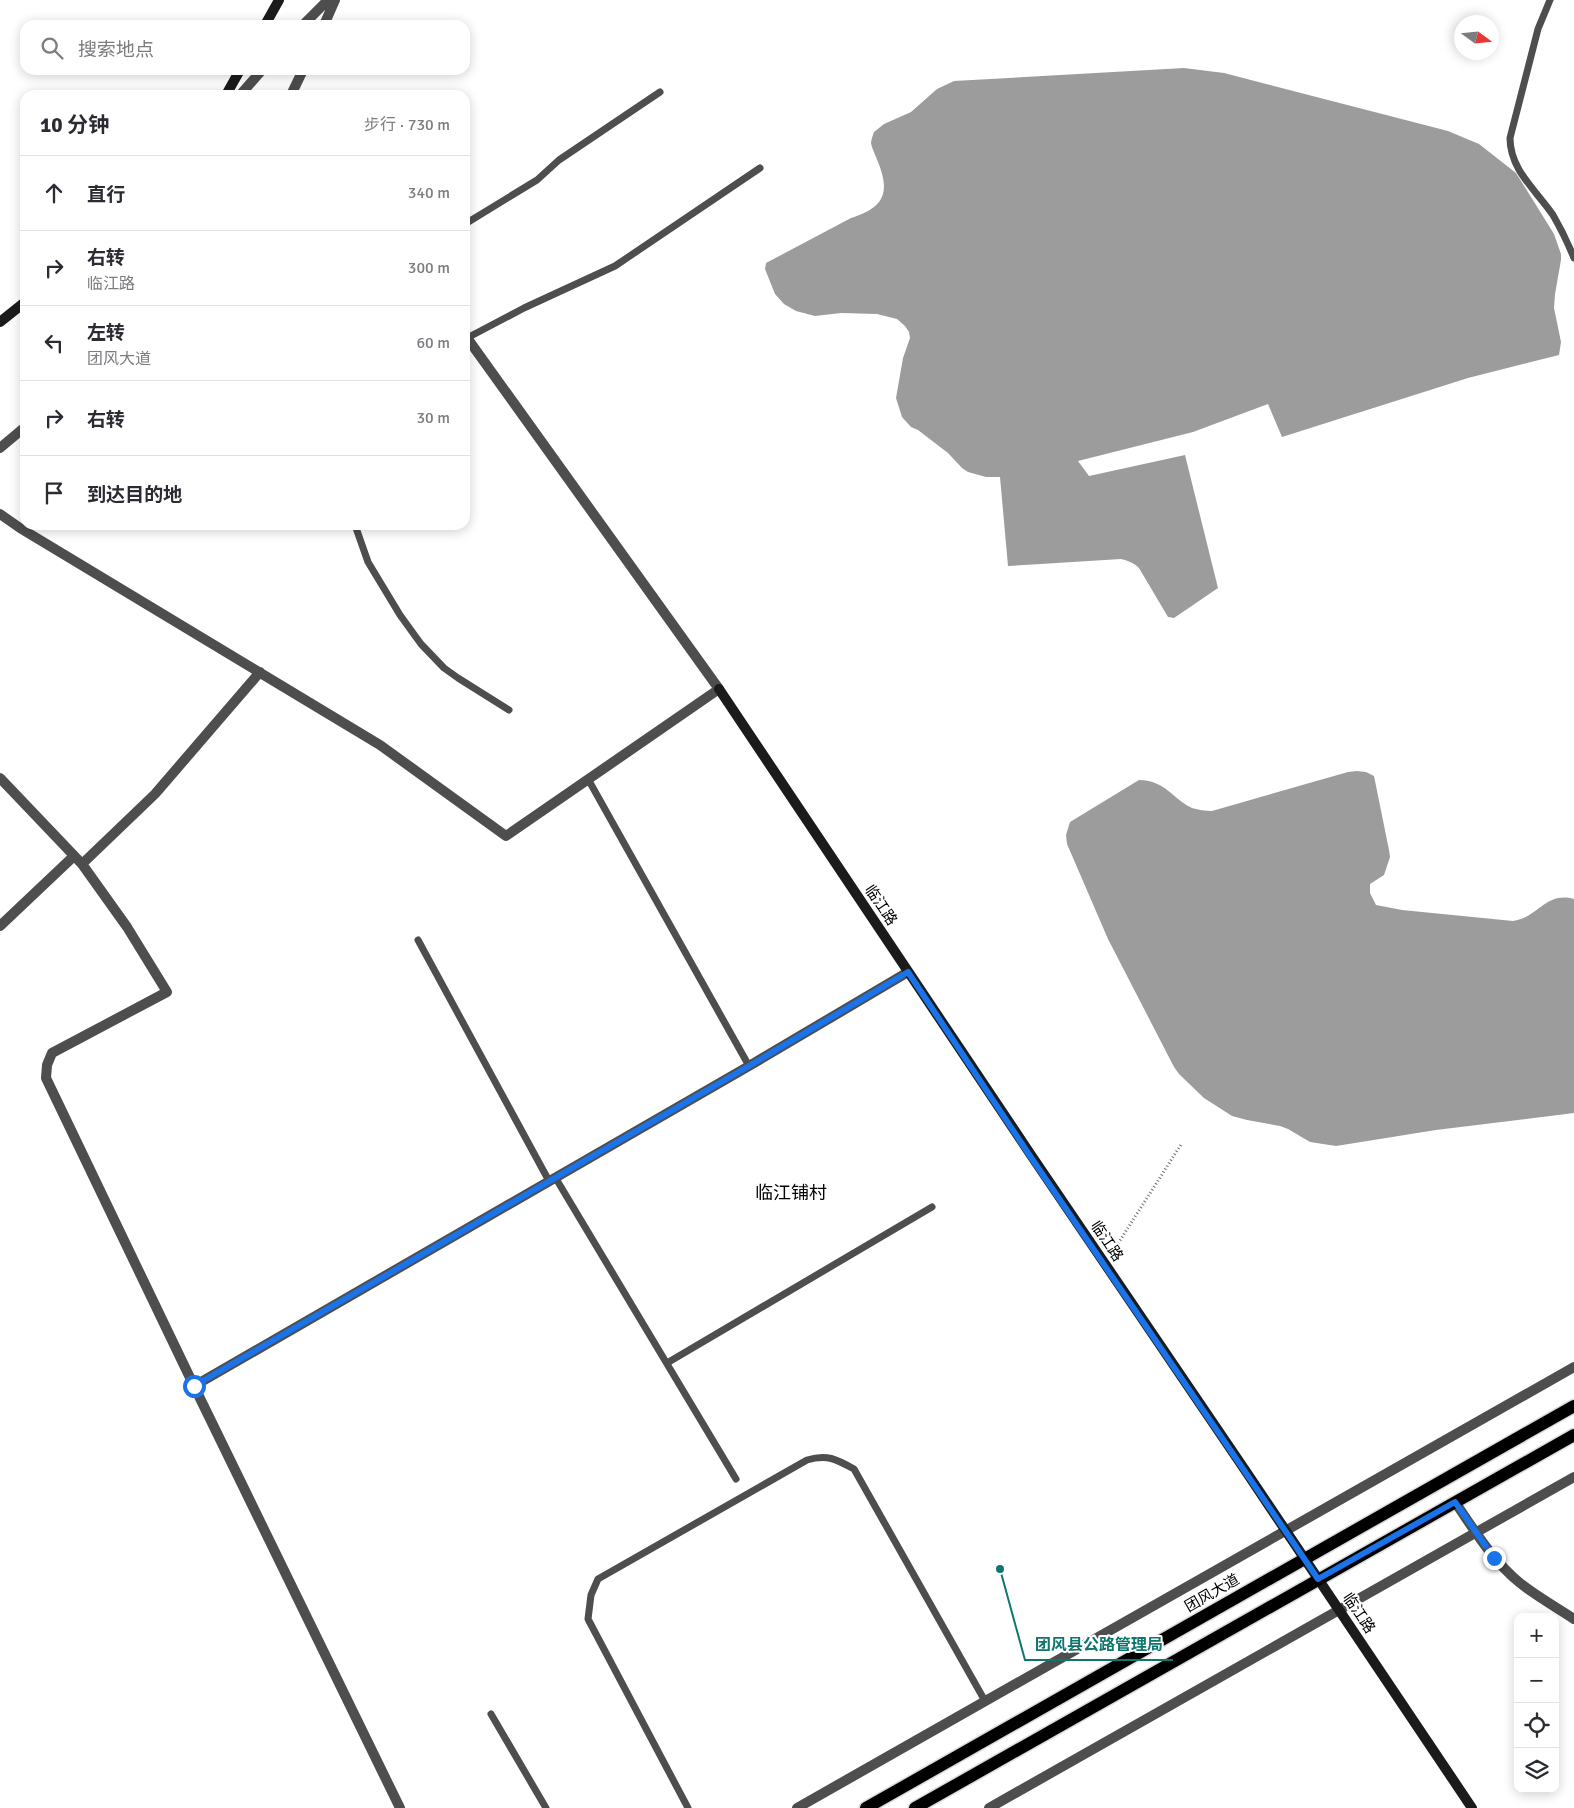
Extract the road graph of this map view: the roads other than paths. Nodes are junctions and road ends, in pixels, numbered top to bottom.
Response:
1 (279, 0) edge
2 (328, 0) edge
3 (335, 0) edge
4 (1550, 0) edge
5 (268, 20) edge
6 (308, 20) edge
7 (326, 20) edge
8 (237, 75) edge
9 (258, 75) edge
10 (301, 75) edge
11 (229, 90) edge
12 (244, 90) edge
13 (293, 90) edge
14 (660, 92) dead end
15 (760, 168) dead end
16 (470, 221) edge
17 (1574, 258) edge
18 (20, 306) edge
19 (0, 322) edge
20 (470, 335) edge
21 (470, 343) edge
22 (20, 431) edge
23 (0, 448) edge
24 (0, 514) edge
25 (20, 528) edge
26 (23, 530) edge
27 (357, 530) edge
28 (260, 672) junction
29 (719, 689) junction
30 (509, 710) dead end
31 (0, 778) edge
32 (588, 779) junction
33 (74, 856) junction
34 (82, 864) junction
35 (0, 926) edge
36 (418, 940) dead end
37 (908, 972) junction
38 (749, 1066) junction
39 (552, 1179) junction
40 (932, 1207) dead end
41 (667, 1363) junction
42 (1574, 1367) edge
43 (194, 1386) junction
44 (1574, 1406) edge
45 (1574, 1435) edge
46 (1574, 1477) edge
47 (736, 1480) dead end
48 (1455, 1502) junction
49 (1286, 1530) junction
50 (1476, 1532) junction
51 (1305, 1559) junction
52 (1318, 1579) junction
53 (1339, 1610) junction
54 (1574, 1619) edge
55 (985, 1700) junction
56 (490, 1714) dead end
57 (400, 1808) edge
58 (546, 1808) edge
59 (688, 1808) edge
60 (797, 1808) edge
61 (866, 1808) edge
62 (915, 1808) edge
63 (989, 1808) edge
64 (1472, 1808) edge

1 - 5 street
2 - 6 street
3 - 7 street
4 - 17 lane
8 - 11 street
9 - 12 street
10 - 13 street
14 - 16 lane
15 - 20 lane
18 - 19 street
21 - 29 street
22 - 23 street
24 - 25 street
26 - 28 street
27 - 30 lane
28 - 32 street
28 - 34 street
29 - 32 street
29 - 37 street, 临江路
31 - 33 street
32 - 38 lane
33 - 34 street
33 - 35 street
34 - 43 street
36 - 39 lane
37 - 38 street
37 - 49 street, 临江路
38 - 39 street
39 - 41 lane
39 - 43 street
40 - 41 lane
41 - 47 lane
42 - 49 street
43 - 57 street
44 - 51 main road, 团风大道
45 - 48 main road
46 - 50 street
48 - 50 street
48 - 52 main road
49 - 51 street, 临江路
49 - 55 street
50 - 53 street
50 - 54 street
51 - 52 street, 临江路
51 - 61 main road, 团风大道
52 - 53 street, 临江路
52 - 62 main road
53 - 63 street
53 - 64 street, 临江路
55 - 59 lane
55 - 60 street
56 - 58 lane

